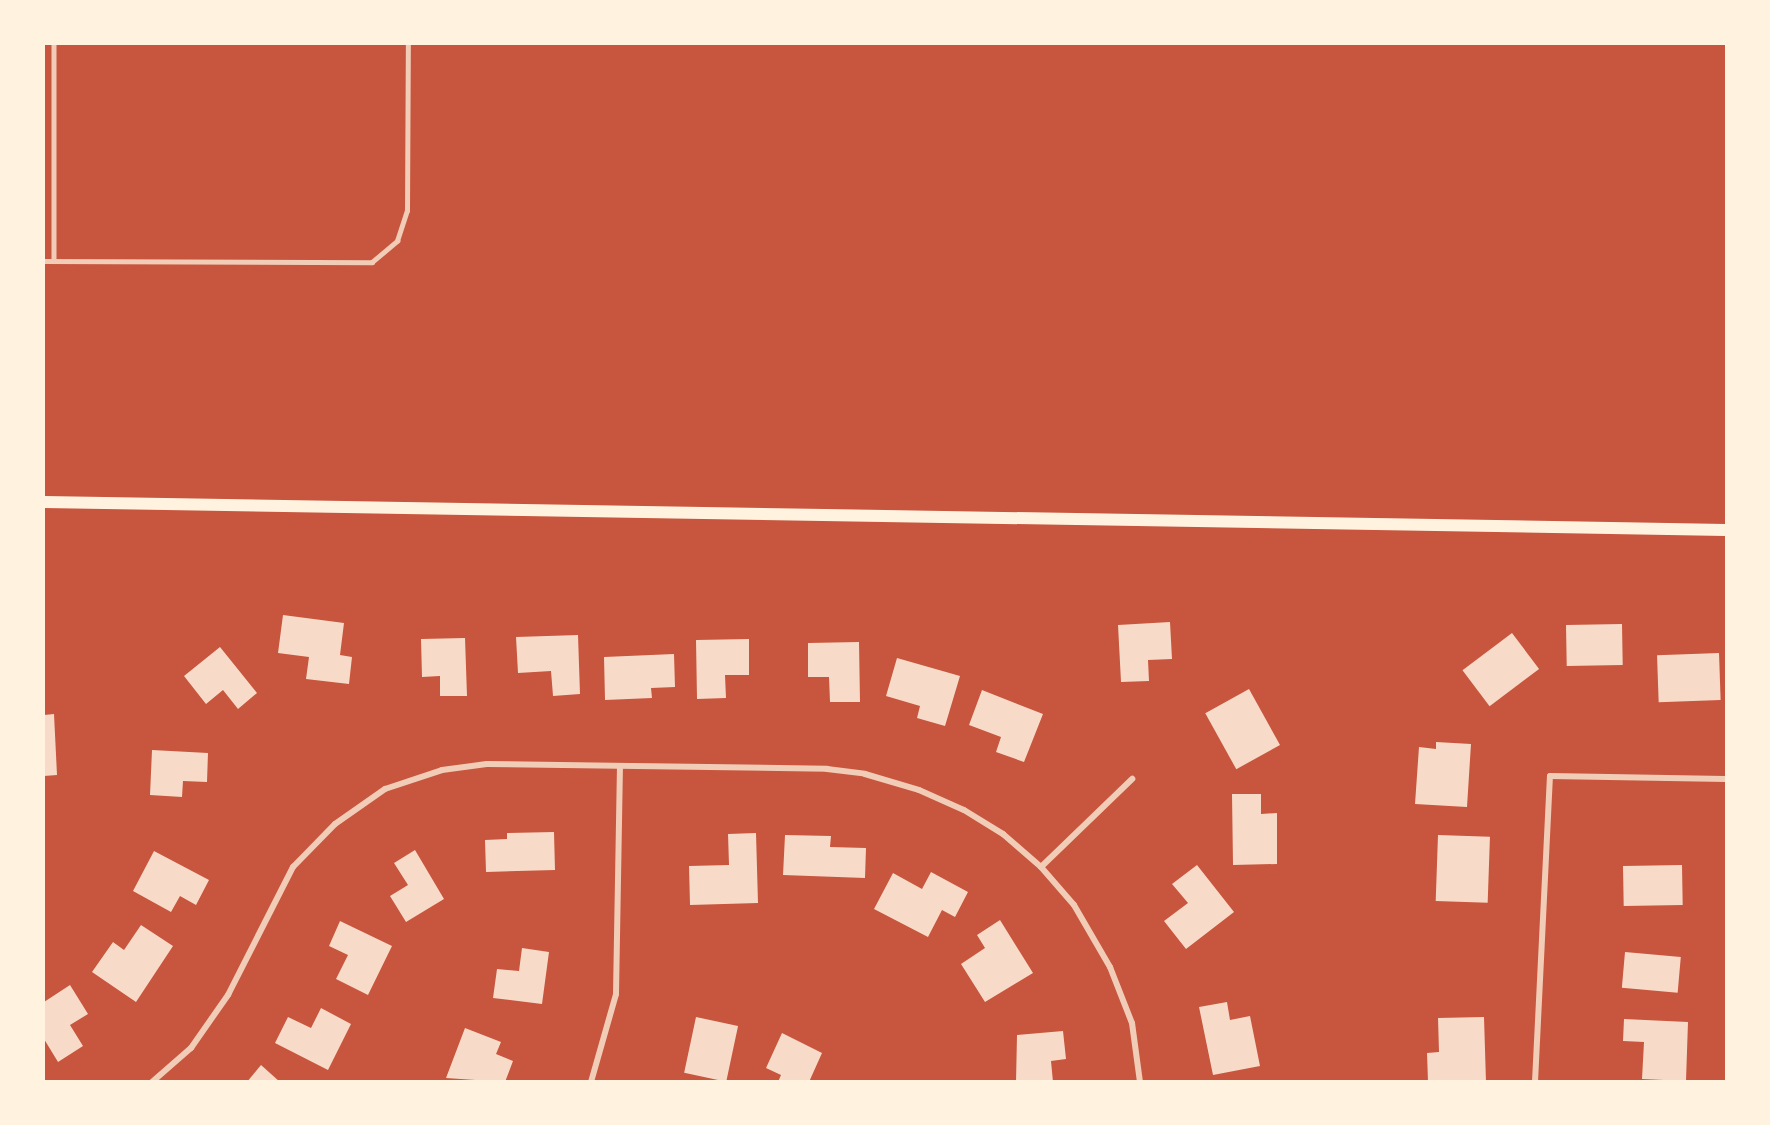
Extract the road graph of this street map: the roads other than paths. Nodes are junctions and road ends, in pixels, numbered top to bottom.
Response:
1 (54, 44) edge
2 (408, 44) edge
3 (44, 261) edge
4 (54, 261) junction
5 (44, 502) edge
6 (1726, 530) edge
7 (620, 766) junction
8 (1132, 779) dead end
9 (1726, 779) edge
10 (1041, 867) junction
11 (152, 1082) edge
12 (591, 1082) edge
13 (1140, 1082) edge
14 (1534, 1082) edge

1 - 4 lane
2 - 4 lane
3 - 4 lane
5 - 6 main road
7 - 10 street
7 - 11 street
7 - 12 street
8 - 10 street
9 - 14 street
10 - 13 street

